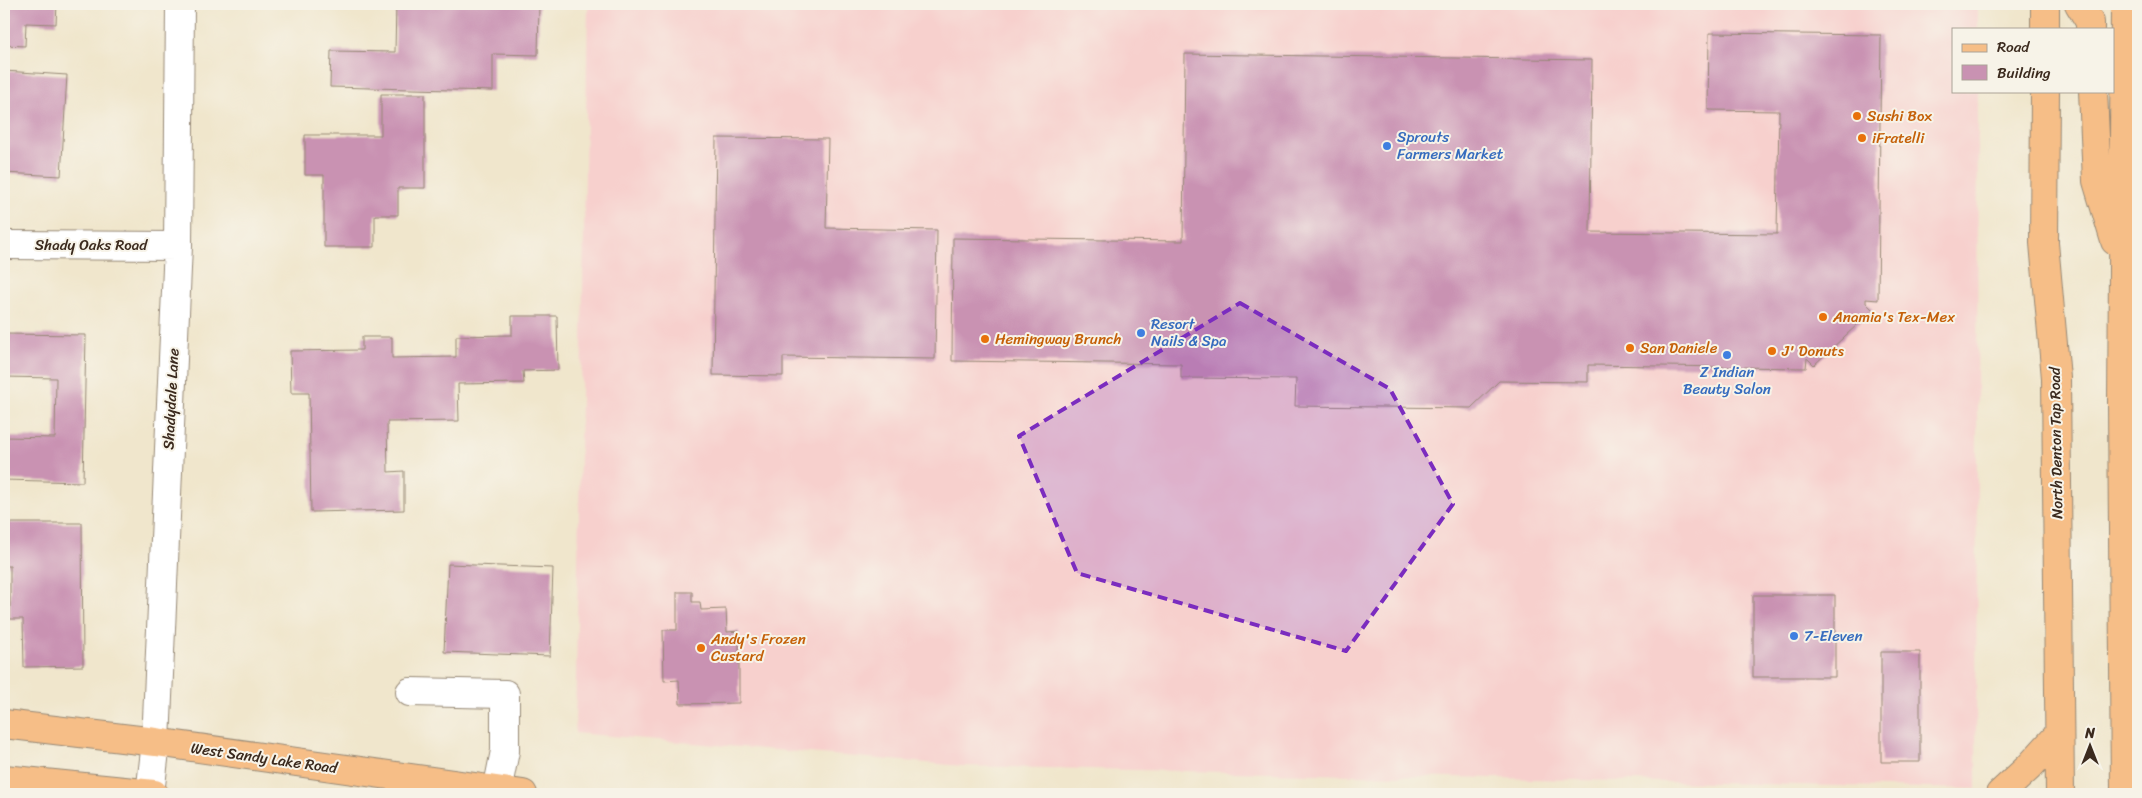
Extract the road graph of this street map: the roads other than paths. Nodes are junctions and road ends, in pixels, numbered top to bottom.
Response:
1 (180, 4) edge
2 (2045, 4) edge
3 (2079, 4) edge
4 (2125, 4) edge
5 (2045, 28) edge
6 (2090, 28) edge
7 (2045, 92) edge
8 (2093, 92) edge
9 (4, 245) edge
10 (178, 246) junction
11 (2123, 269) junction
12 (2130, 403) edge
13 (410, 692) dead end
14 (4, 724) edge
15 (2060, 734) junction
16 (156, 742) junction
17 (4, 779) edge
18 (506, 793) edge
19 (150, 794) edge
20 (154, 794) edge
21 (2000, 794) edge
22 (2060, 794) edge
23 (2125, 794) edge

1 - 10 street, Shadydale Lane
2 - 5 main road
3 - 6 main road
4 - 11 main road
7 - 15 main road, North Denton Tap Road
8 - 11 main road
9 - 10 street, Shady Oaks Road
10 - 16 street, Shadydale Lane
11 - 12 main road
12 - 23 main road
13 - 18 street
14 - 16 main road, West Sandy Lake Road
15 - 21 main road
15 - 22 main road, North Denton Tap Road
16 - 18 main road, West Sandy Lake Road
16 - 19 street, Shadydale Lane
17 - 19 main road
19 - 20 main road

